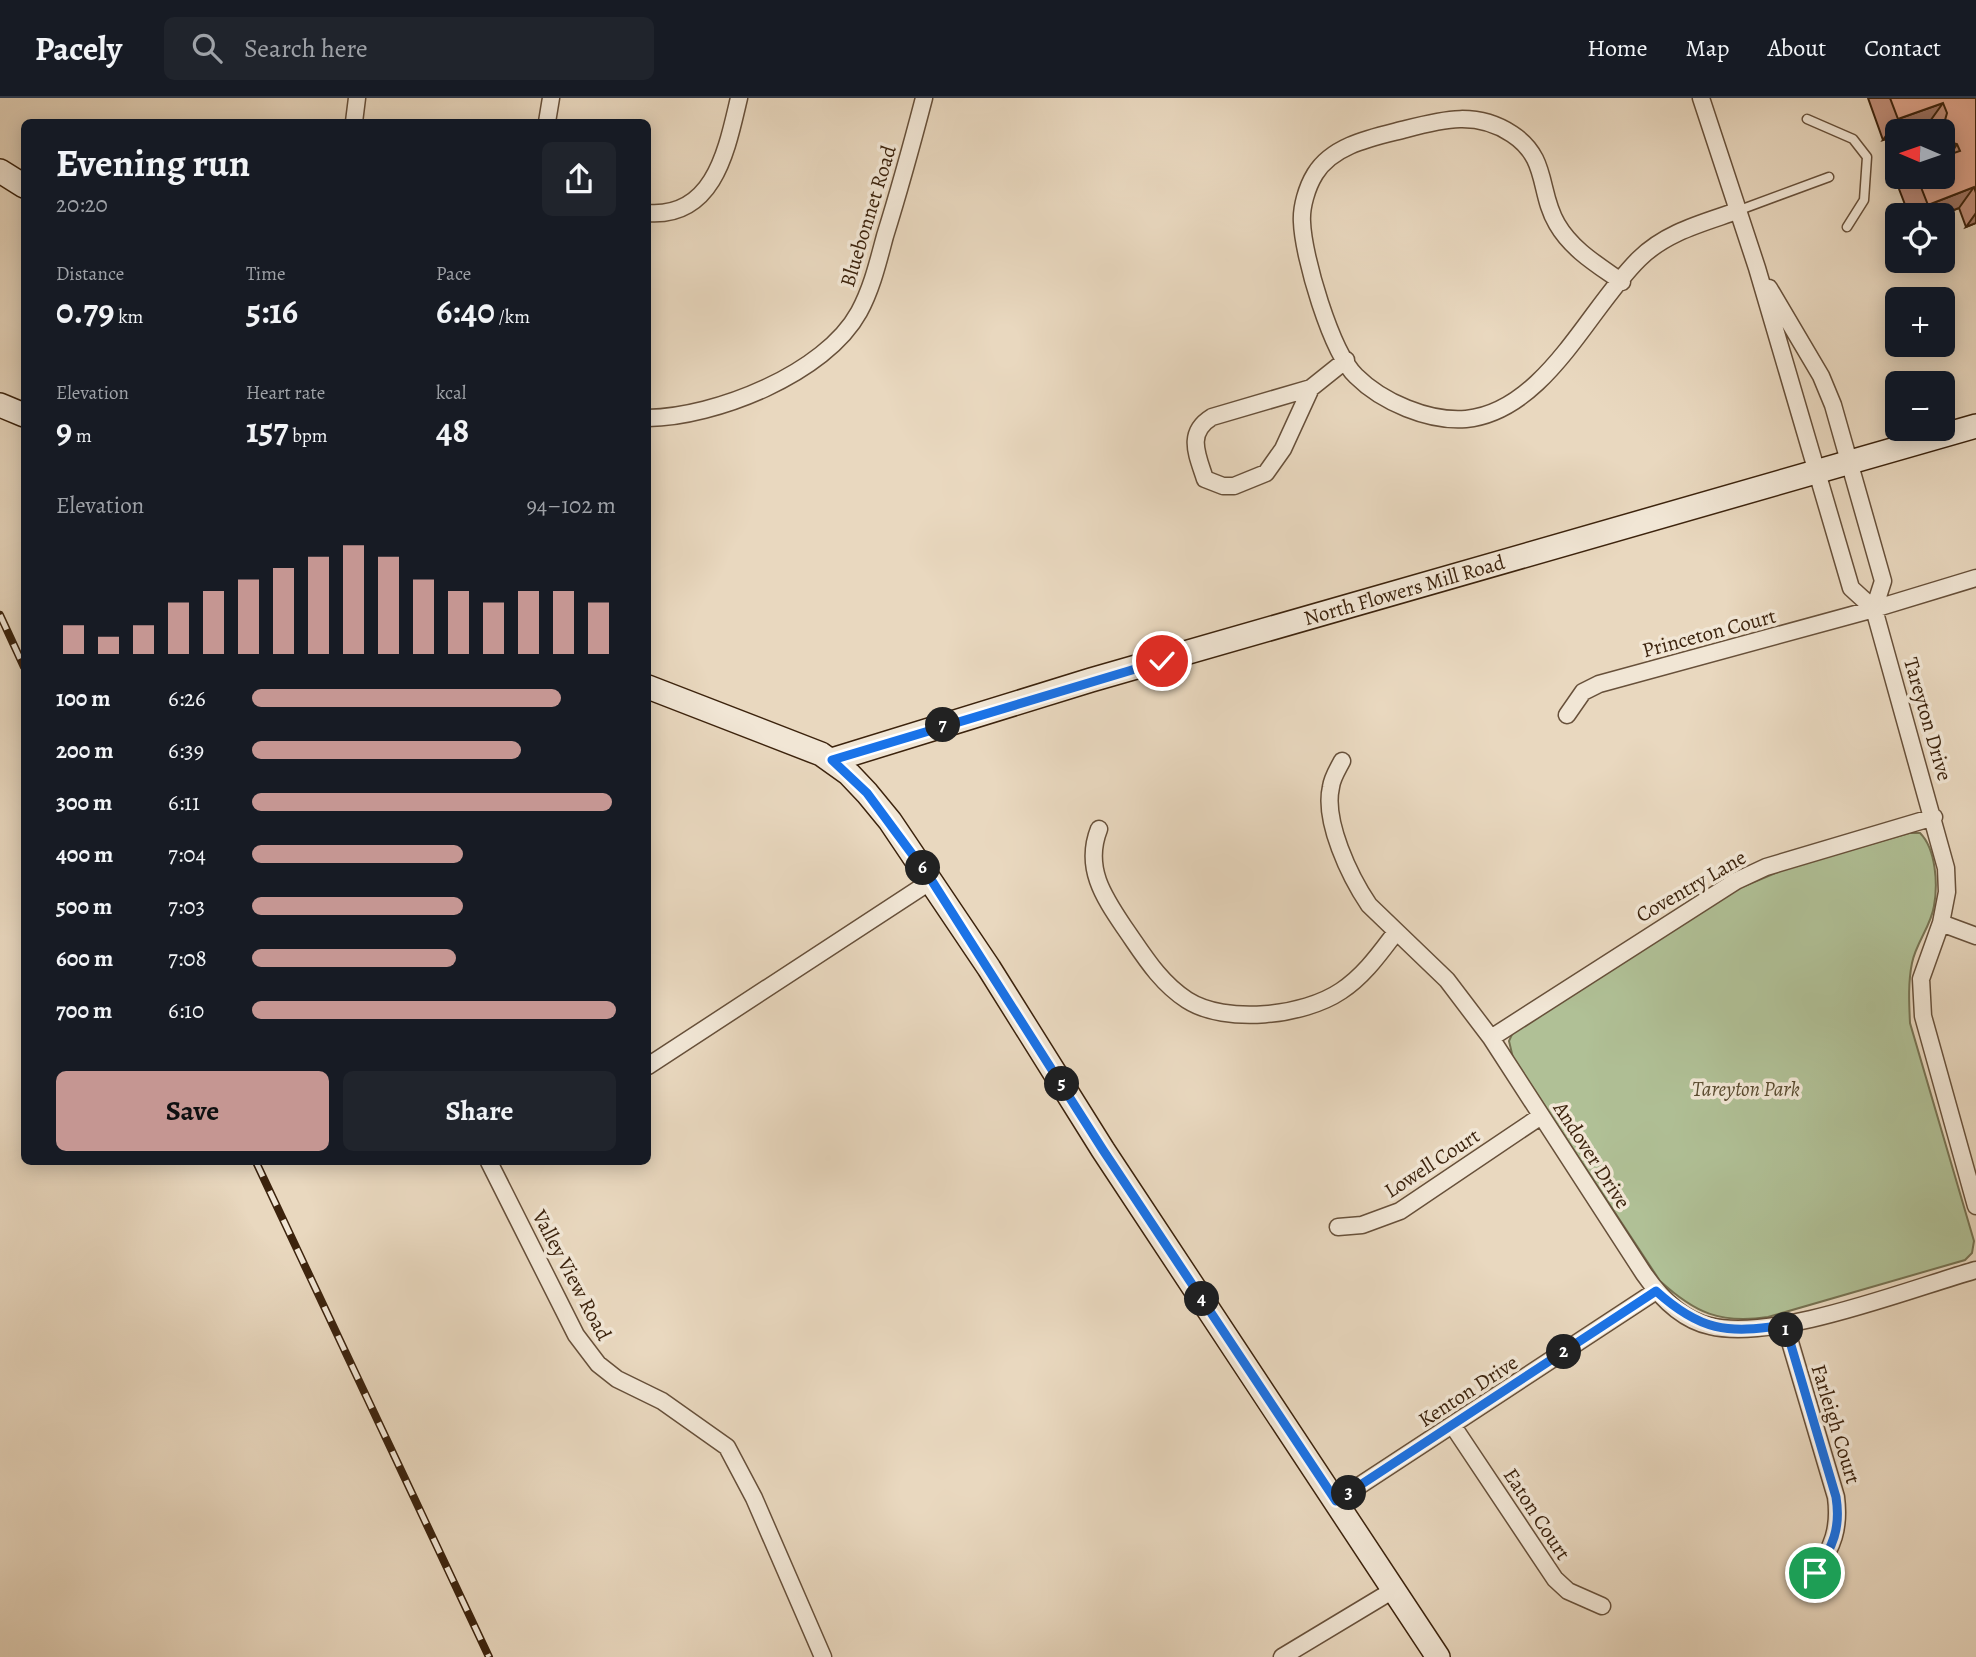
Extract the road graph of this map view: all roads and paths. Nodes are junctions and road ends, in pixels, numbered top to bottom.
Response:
1 (357, 98) edge
2 (551, 98) edge
3 (738, 98) edge
4 (924, 98) edge
5 (1702, 98) edge
6 (1807, 118) dead end
7 (354, 119) edge
8 (548, 119) edge
9 (0, 171) edge
10 (1829, 177) dead end
11 (21, 184) edge
12 (1737, 211) junction
13 (651, 213) edge
14 (1847, 227) dead end
15 (1757, 268) junction
16 (1622, 282) junction
17 (1346, 360) junction
18 (1311, 388) junction
19 (0, 405) edge
20 (21, 414) edge
21 (651, 418) edge
22 (1976, 426) edge
23 (1850, 463) junction
24 (1817, 474) junction
25 (1976, 578) edge
26 (1874, 609) junction
27 (651, 688) edge
28 (1567, 715) dead end
29 (832, 760) junction
30 (1342, 761) dead end
31 (1934, 817) junction
32 (1098, 829) dead end
33 (932, 881) junction
34 (1941, 923) junction
35 (1396, 932) junction
36 (1976, 936) edge
37 (1491, 1038) junction
38 (651, 1064) edge
39 (1541, 1116) junction
40 (491, 1165) edge
41 (1972, 1176) edge
42 (1976, 1206) edge
43 (1338, 1227) dead end
44 (1976, 1270) edge
45 (1656, 1291) junction
46 (1785, 1325) junction
47 (1453, 1426) junction
48 (1336, 1501) junction
49 (1815, 1573) dead end
50 (1395, 1589) junction
51 (1602, 1606) dead end
52 (823, 1657) edge
53 (1282, 1657) edge
54 (1438, 1657) edge

1 - 7 street
2 - 8 street
3 - 13 street
4 - 21 street, Bluebonnet Road
5 - 12 street
6 - 14 lane
9 - 11 main road
10 - 12 lane
12 - 15 street
12 - 16 street
15 - 23 street, Tareyton Drive
15 - 24 street, Tareyton Drive
16 - 17 street
16 - 17 street
17 - 18 street
18 - 18 street
19 - 20 main road
22 - 23 main road, North Flowers Mill Road
23 - 24 main road, North Flowers Mill Road
23 - 26 street, Tareyton Drive
24 - 26 street, Tareyton Drive
24 - 29 main road, North Flowers Mill Road
25 - 26 street, Princeton Court
26 - 28 street, Princeton Court
26 - 31 street, Tareyton Drive
27 - 29 main road
29 - 33 main road
30 - 35 street, Andover Drive
31 - 34 street, Tareyton Drive
31 - 37 street, Coventry Lane
32 - 35 street
33 - 38 street
33 - 48 main road
34 - 36 street
34 - 41 street, Tareyton Drive
35 - 37 street, Andover Drive
37 - 39 street, Andover Drive
39 - 43 street, Lowell Court
39 - 45 street, Andover Drive
40 - 52 street, Valley View Road
41 - 42 street, Tareyton Drive
44 - 46 street, Andover Drive
45 - 46 street, Andover Drive
45 - 47 street, Kenton Drive
46 - 49 street, Farleigh Court
47 - 48 street, Kenton Drive
47 - 51 street, Eaton Court
48 - 50 main road
50 - 53 street
50 - 54 main road

